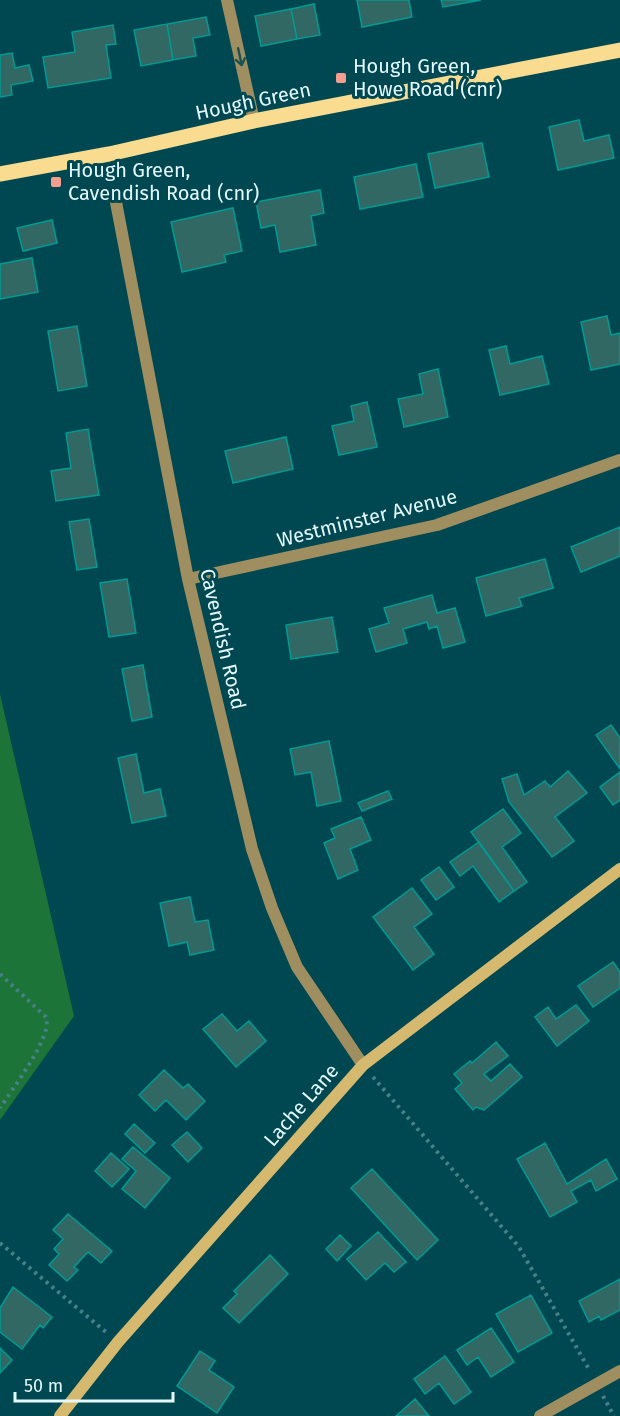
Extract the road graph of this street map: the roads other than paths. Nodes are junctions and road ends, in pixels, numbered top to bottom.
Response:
1 (227, 0) edge
2 (620, 50) edge
3 (254, 121) junction
4 (0, 174) edge
5 (115, 197) dead end
6 (620, 460) edge
7 (188, 579) junction
8 (620, 869) edge
9 (363, 1065) junction
10 (620, 1371) edge
11 (60, 1416) edge
12 (540, 1416) edge

1 -> 3 street
2 - 3 main road, Hough Green
3 - 4 main road, Hough Green
5 - 7 street, Cavendish Road
6 - 7 street, Westminster Avenue
7 - 9 street, Cavendish Road
8 - 9 street, Lache Lane
9 - 11 street, Lache Lane
10 - 12 street

